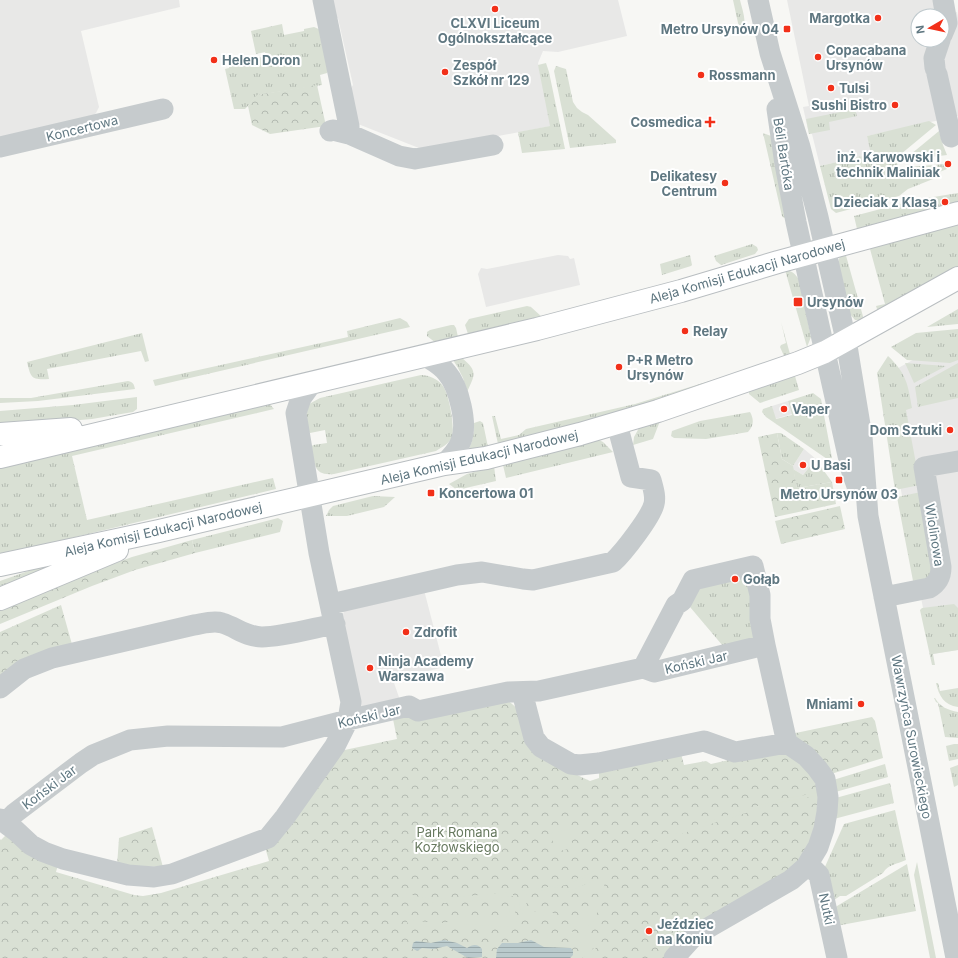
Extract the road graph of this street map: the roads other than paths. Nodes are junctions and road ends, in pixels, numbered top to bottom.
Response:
1 (323, 0) edge
2 (758, 0) edge
3 (937, 48) edge
4 (770, 54) junction
5 (163, 109) dead end
6 (951, 137) dead end
7 (493, 145) dead end
8 (0, 147) edge
9 (958, 213) edge
10 (826, 248) junction
11 (804, 254) junction
12 (958, 278) edge
13 (846, 340) junction
14 (825, 352) junction
15 (425, 356) junction
16 (312, 383) junction
17 (617, 424) junction
18 (108, 431) junction
19 (0, 434) edge
20 (0, 457) edge
21 (958, 461) edge
22 (444, 464) junction
23 (310, 495) junction
24 (868, 516) junction
25 (159, 531) junction
26 (0, 565) edge
27 (884, 597) junction
28 (0, 599) edge
29 (333, 614) junction
30 (765, 645) junction
31 (642, 668) junction
32 (0, 688) edge
33 (522, 692) junction
34 (348, 720) junction
35 (787, 743) junction
36 (3, 821) edge
37 (806, 867) junction
38 (956, 949) edge
39 (674, 958) edge
40 (837, 958) edge

1 - 7 street
2 - 4 street, Béli Bartóka
3 - 6 street
4 - 10 street, Béli Bartóka
4 - 11 street, Béli Bartóka
5 - 8 street, Koncertowa
9 - 10 main road, Aleja Komisji Edukacji Narodowej
10 - 11 main road, Aleja Komisji Edukacji Narodowej
10 - 13 street, Béli Bartóka
11 - 14 street, Béli Bartóka
11 - 15 main road, Aleja Komisji Edukacji Narodowej
12 - 13 main road, Aleja Komisji Edukacji Narodowej
13 - 14 main road, Aleja Komisji Edukacji Narodowej
13 - 24 street, Wawrzyńca Surowieckiego
14 - 17 main road, Aleja Komisji Edukacji Narodowej
14 - 24 street, Wawrzyńca Surowieckiego
15 - 16 main road, Aleja Komisji Edukacji Narodowej
15 - 22 street
16 - 18 main road, Aleja Komisji Edukacji Narodowej
16 - 23 street
17 - 22 main road, Aleja Komisji Edukacji Narodowej
17 - 29 street
18 - 19 main road
18 - 20 main road, Aleja Komisji Edukacji Narodowej
21 - 27 street, Wiolinowa
22 - 23 main road, Aleja Komisji Edukacji Narodowej
23 - 25 main road, Aleja Komisji Edukacji Narodowej
23 - 29 street
24 - 27 street, Wawrzyńca Surowieckiego
25 - 26 main road, Aleja Komisji Edukacji Narodowej
25 - 28 main road
27 - 38 street, Wawrzyńca Surowieckiego
29 - 32 street
29 - 34 street
30 - 31 street, Koński Jar
30 - 31 street
30 - 35 street
31 - 33 street, Koński Jar
33 - 34 street, Koński Jar
33 - 35 street
34 - 36 street, Koński Jar
34 - 36 street
35 - 37 street
37 - 39 street
37 - 40 street, Nutki

